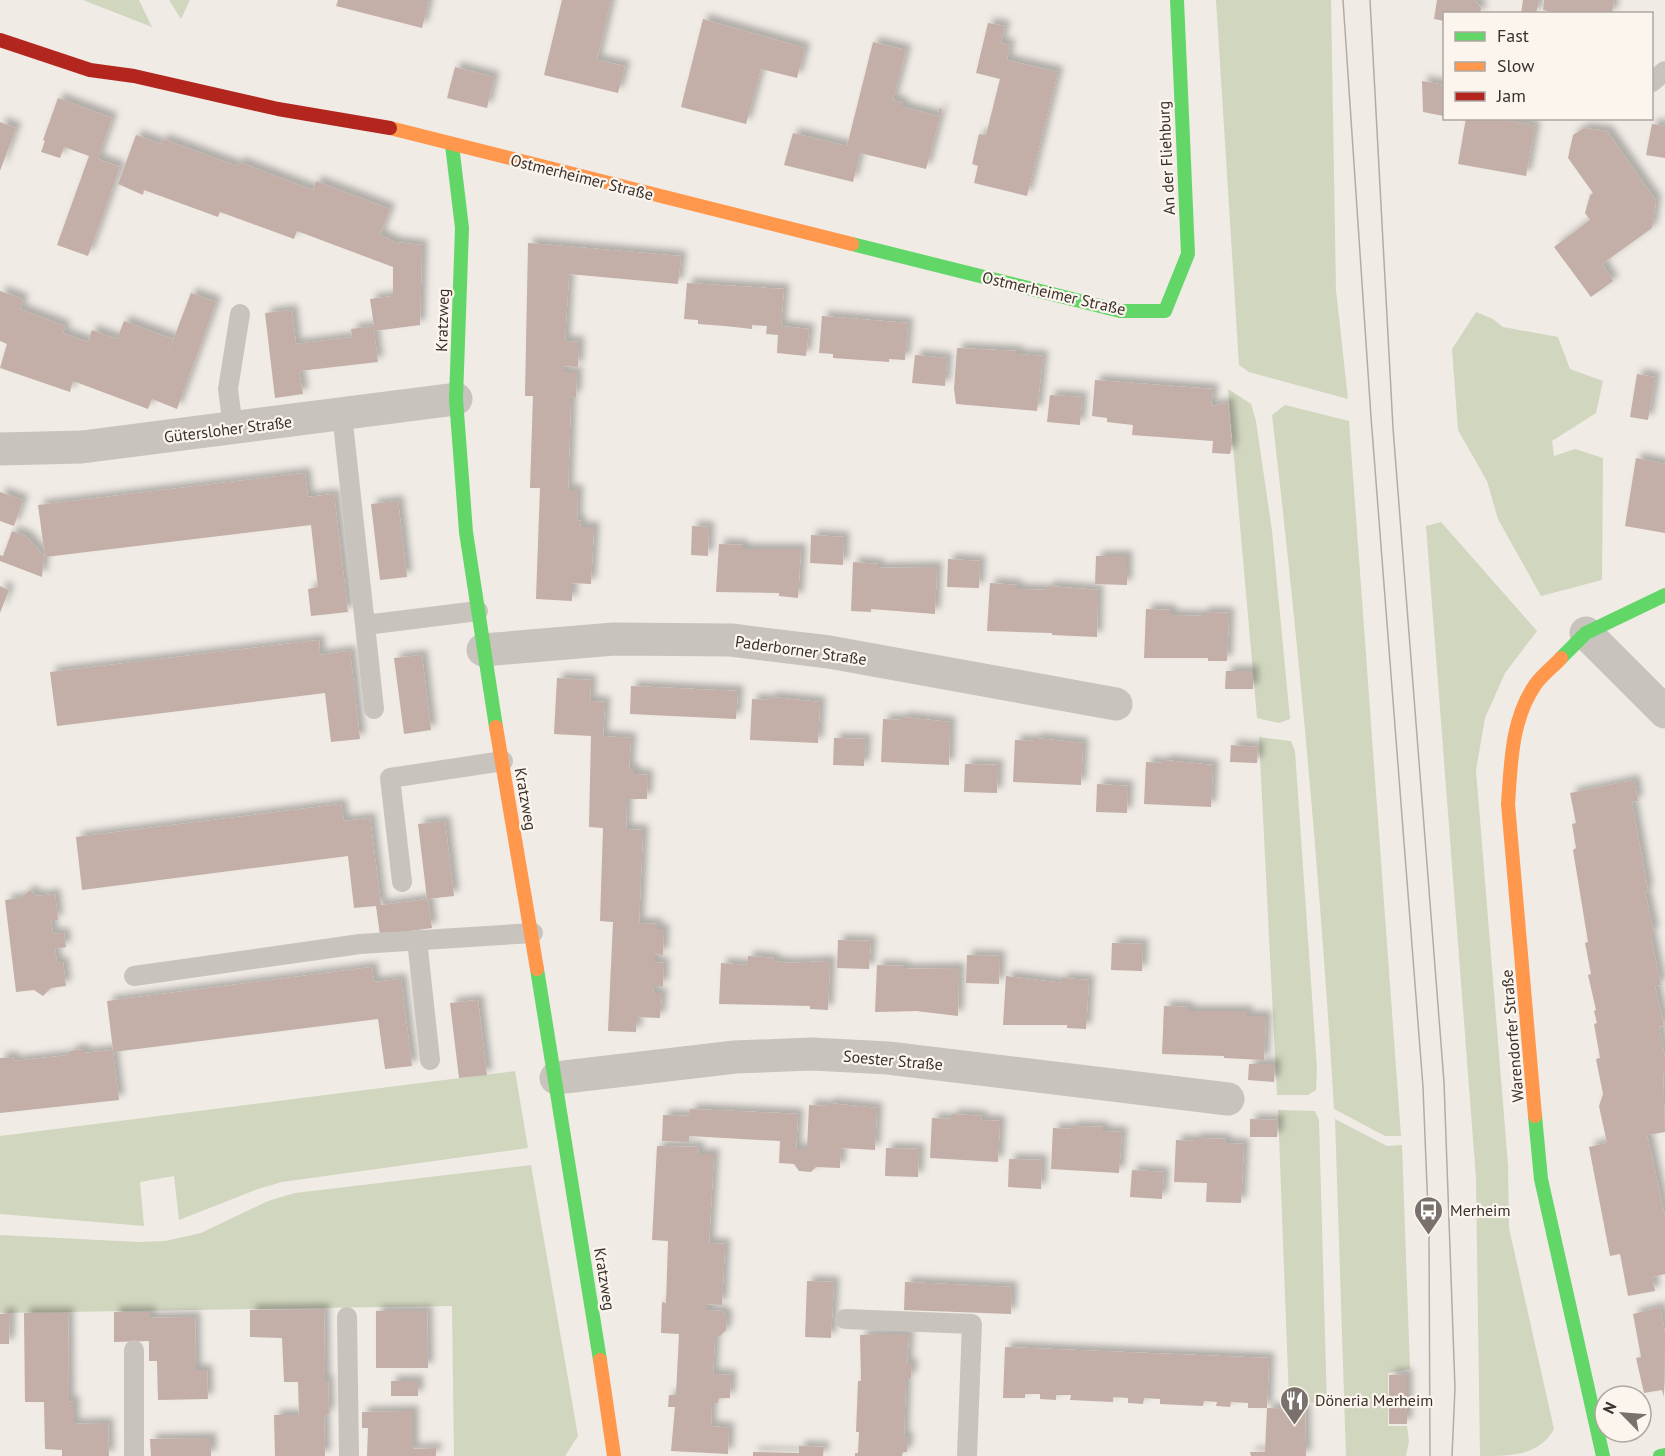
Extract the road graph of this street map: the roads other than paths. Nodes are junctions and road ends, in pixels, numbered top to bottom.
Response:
1 (1177, 0) edge
2 (0, 40) edge
3 (1665, 71) edge
4 (1653, 81) edge
5 (452, 145) junction
6 (1165, 311) joint
7 (240, 314) dead end
8 (456, 399) junction
9 (342, 414) junction
10 (233, 428) junction
11 (0, 449) edge
12 (1665, 595) edge
13 (478, 611) junction
14 (365, 625) junction
15 (1586, 633) junction
16 (483, 650) junction
17 (1116, 704) dead end
18 (374, 709) dead end
19 (1665, 712) edge
20 (503, 761) junction
21 (402, 882) dead end
22 (533, 933) junction
23 (417, 940) junction
24 (134, 976) dead end
25 (430, 1060) dead end
26 (556, 1078) junction
27 (1228, 1099) dead end
28 (347, 1317) dead end
29 (845, 1319) dead end
30 (134, 1350) dead end
31 (1665, 1455) edge
32 (134, 1456) edge
33 (349, 1456) edge
34 (615, 1456) edge
35 (967, 1456) edge
36 (1603, 1456) edge
37 (1660, 1456) edge

1 - 6 street, An der Fliehburg
2 - 5 street, Ostmerheimer Straße
3 - 4 lane
5 - 6 street, Ostmerheimer Straße
5 - 8 street, Kratzweg
7 - 10 lane
8 - 9 street, Gütersloher Straße
8 - 13 street, Kratzweg
9 - 10 street, Gütersloher Straße
9 - 14 lane
10 - 11 street, Gütersloher Straße
12 - 15 street, Warendorfer Straße
13 - 14 lane
13 - 16 street, Kratzweg
14 - 18 lane
15 - 19 street
15 - 36 street, Warendorfer Straße
16 - 17 street, Paderborner Straße
16 - 20 street, Kratzweg
20 - 21 lane
20 - 22 street, Kratzweg
22 - 23 lane
22 - 26 street, Kratzweg
23 - 24 lane
23 - 25 lane
26 - 27 street, Soester Straße
26 - 34 street, Kratzweg
28 - 33 lane
29 - 35 lane
30 - 32 lane
31 - 37 street

